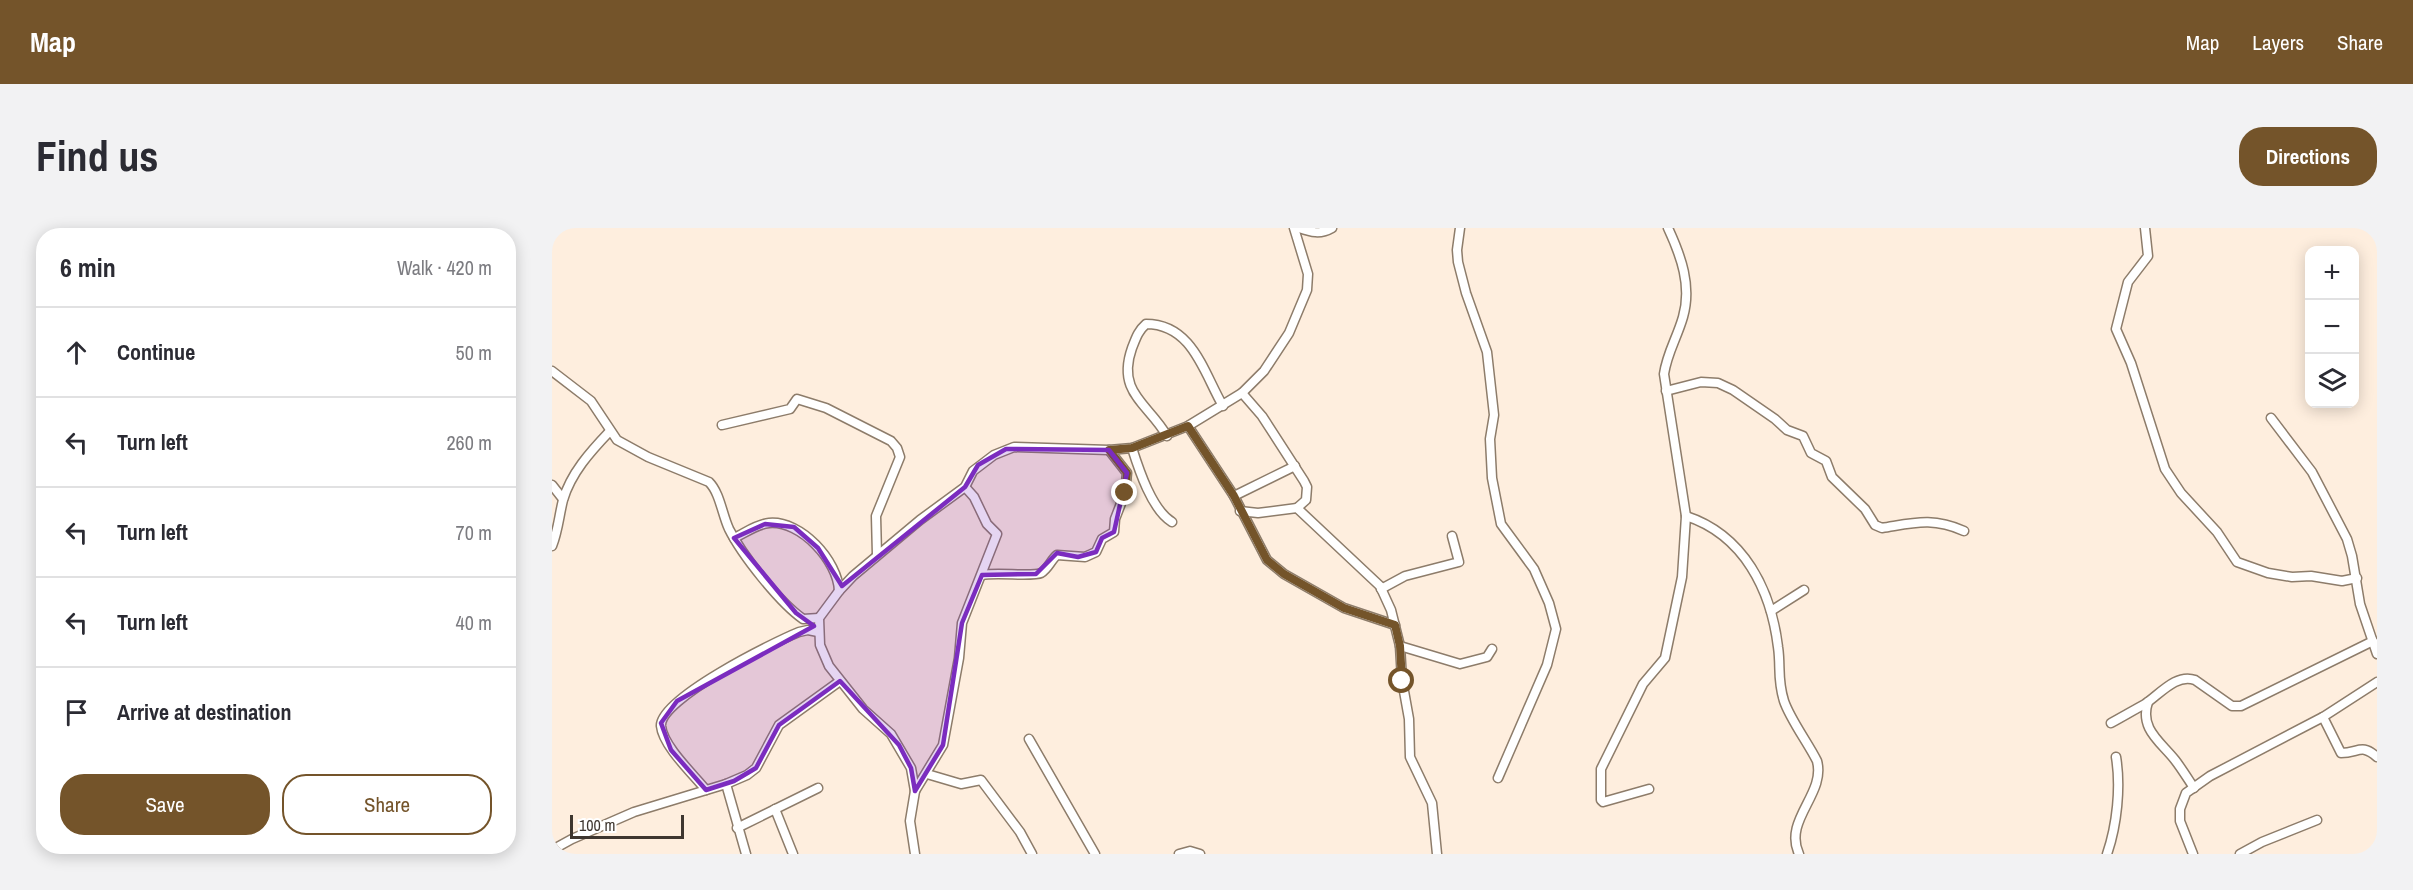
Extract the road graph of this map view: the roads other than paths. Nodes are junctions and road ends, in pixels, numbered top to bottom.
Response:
1 (1296, 228) edge
2 (1332, 228) edge
3 (1460, 228) edge
4 (1668, 228) edge
5 (2145, 228) edge
6 (552, 371) edge
7 (1666, 391) junction
8 (1242, 393) junction
9 (1223, 406) junction
10 (2271, 418) dead end
11 (722, 425) dead end
12 (1188, 426) junction
13 (610, 431) junction
14 (1167, 436) junction
15 (1132, 448) junction
16 (1109, 450) junction
17 (1295, 466) junction
18 (552, 485) edge
19 (965, 487) junction
20 (1234, 496) junction
21 (563, 499) junction
22 (1297, 508) junction
23 (1240, 511) junction
24 (1686, 516) junction
25 (1172, 522) dead end
26 (1964, 531) dead end
27 (1452, 536) dead end
28 (734, 538) junction
29 (552, 546) edge
30 (877, 555) junction
31 (982, 575) junction
32 (2357, 578) junction
33 (1381, 588) junction
34 (1804, 590) dead end
35 (839, 591) junction
36 (1771, 611) junction
37 (819, 618) junction
38 (1395, 625) junction
39 (818, 632) junction
40 (2373, 641) junction
41 (1400, 646) junction
42 (1492, 649) dead end
43 (2377, 654) edge
44 (840, 681) junction
45 (2377, 682) edge
46 (2148, 702) junction
47 (2323, 717) junction
48 (2111, 723) dead end
49 (1029, 739) dead end
50 (2116, 757) dead end
51 (2377, 757) edge
52 (927, 774) junction
53 (1498, 778) dead end
54 (726, 784) junction
55 (818, 788) dead end
56 (2194, 788) junction
57 (1648, 789) dead end
58 (706, 790) junction
59 (915, 791) junction
60 (775, 809) junction
61 (2317, 820) dead end
62 (737, 828) junction
63 (552, 850) edge
64 (746, 854) edge
65 (793, 854) edge
66 (915, 854) edge
67 (1032, 854) edge
68 (1095, 854) edge
69 (1179, 854) edge
70 (1200, 854) edge
71 (1437, 854) edge
72 (1799, 854) edge
73 (2107, 854) edge
74 (2193, 854) edge
75 (2240, 854) edge

1 - 2 street
1 - 8 street
3 - 53 street
4 - 7 street
5 - 32 street
6 - 13 street
7 - 24 street
7 - 26 street
8 - 9 street
8 - 17 street
9 - 12 street
9 - 14 street
10 - 32 street
11 - 30 street
12 - 14 street
12 - 20 street
13 - 21 street
13 - 28 street
14 - 15 street
15 - 16 street
15 - 25 street
16 - 19 street
16 - 31 street
17 - 20 street
17 - 22 street
18 - 21 street
19 - 30 street
19 - 31 street
20 - 23 street
21 - 29 street
22 - 23 street
22 - 33 street
23 - 38 street
24 - 36 street
24 - 57 street
27 - 33 street
28 - 35 street
28 - 37 street
30 - 35 street
31 - 52 street
32 - 40 street
33 - 38 street
34 - 36 street
35 - 37 street
36 - 72 street
37 - 39 street
38 - 41 street
39 - 44 street
39 - 58 street
40 - 43 street
40 - 46 street
41 - 42 street
41 - 71 street
44 - 54 street
44 - 59 street
45 - 47 street
46 - 48 street
46 - 56 street
47 - 51 street
47 - 56 street
49 - 68 street
50 - 73 street
52 - 59 street
52 - 67 street
54 - 58 street
54 - 62 street
55 - 60 street
56 - 74 street
58 - 63 street
59 - 66 street
60 - 62 street
60 - 65 street
61 - 75 street
62 - 64 street
69 - 70 street

